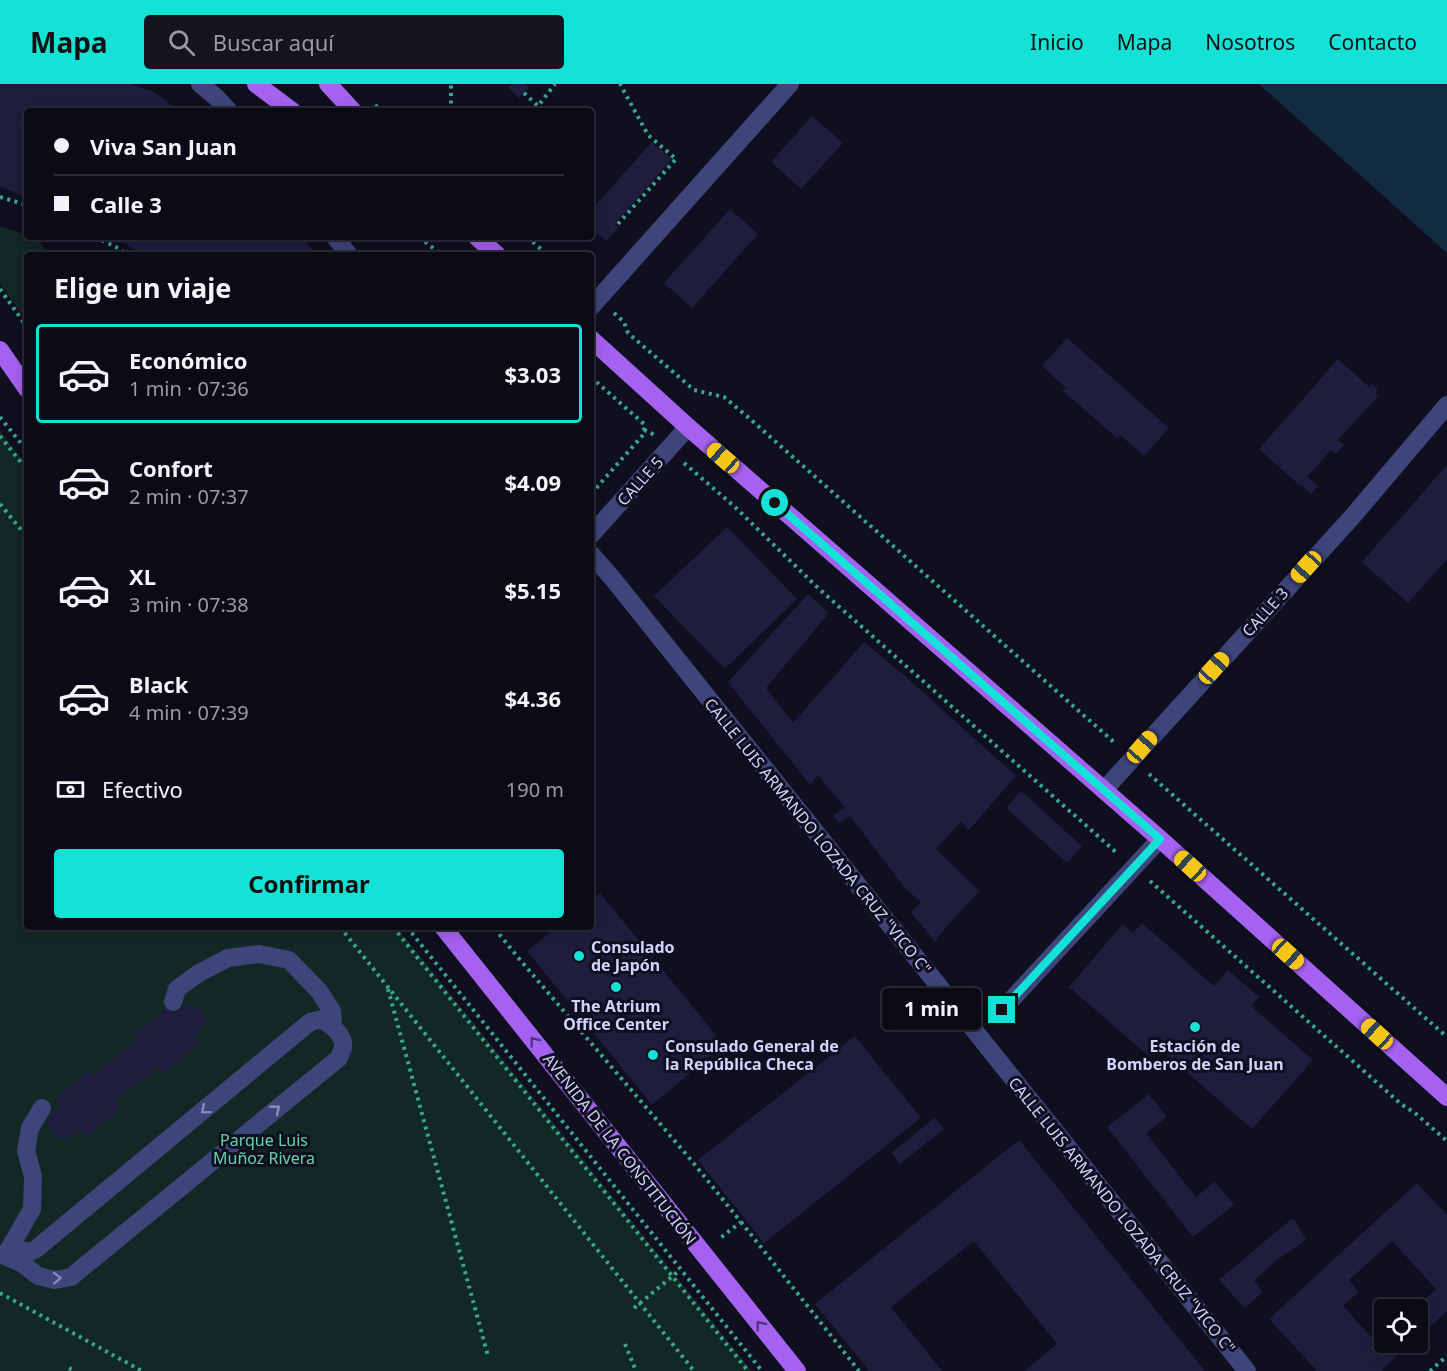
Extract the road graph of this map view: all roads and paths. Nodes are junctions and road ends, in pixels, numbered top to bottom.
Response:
1 (200, 84) edge
2 (256, 84) edge
3 (328, 84) edge
4 (451, 84) edge
5 (555, 84) edge
6 (620, 84) edge
7 (790, 84) edge
8 (524, 93) dead end
9 (226, 108) edge
10 (288, 108) edge
11 (350, 108) edge
12 (451, 108) edge
13 (0, 197) edge
14 (24, 204) edge
15 (618, 224) dead end
16 (102, 240) edge
17 (337, 240) edge
18 (423, 240) edge
19 (480, 240) edge
20 (530, 240) edge
21 (124, 252) edge
22 (347, 252) edge
23 (438, 252) edge
24 (494, 252) edge
25 (544, 252) edge
26 (0, 289) edge
27 (595, 303) edge
28 (24, 323) edge
29 (594, 342) edge
30 (0, 350) edge
31 (594, 380) edge
32 (24, 385) edge
33 (1447, 405) edge
34 (0, 417) edge
35 (688, 427) junction
36 (644, 430) junction
37 (0, 436) edge
38 (24, 447) edge
39 (668, 449) junction
40 (24, 466) edge
41 (594, 491) edge
42 (0, 504) edge
43 (594, 532) edge
44 (24, 533) edge
45 (594, 557) edge
46 (1132, 759) junction
47 (1104, 790) junction
48 (1160, 839) junction
49 (1134, 868) junction
50 (342, 930) edge
51 (395, 930) edge
52 (409, 930) edge
53 (445, 930) edge
54 (500, 930) edge
55 (387, 986) junction
56 (172, 1002) dead end
57 (1002, 1010) dead end
58 (333, 1026) junction
59 (1447, 1036) edge
60 (1447, 1097) edge
61 (42, 1108) dead end
62 (1447, 1141) edge
63 (741, 1221) junction
64 (702, 1253) junction
65 (2, 1255) edge
66 (681, 1270) junction
67 (672, 1277) junction
68 (0, 1293) edge
69 (640, 1303) junction
70 (634, 1308) dead end
71 (625, 1344) dead end
72 (488, 1356) dead end
73 (1447, 1356) edge
74 (142, 1371) edge
75 (636, 1371) edge
76 (694, 1371) edge
77 (748, 1371) edge
78 (762, 1371) edge
79 (797, 1371) edge
80 (859, 1371) edge
81 (1247, 1371) edge
82 (1430, 1371) edge

1 - 9 street
2 - 10 main road
3 - 11 main road
4 - 12 path
5 - 8 path
6 - 15 path
7 - 27 street
13 - 14 path
16 - 21 path
17 - 22 street
18 - 23 path
19 - 24 main road
20 - 25 path
26 - 28 path
27 - 46 path
29 - 35 main road
30 - 32 main road
31 - 36 path
33 - 46 street, CALLE 3
34 - 38 path
35 - 39 street, CALLE 5
35 - 47 main road
36 - 39 path
36 - 41 path
37 - 40 path
39 - 43 street, CALLE 5
39 - 49 path
42 - 44 path
45 - 81 street, CALLE LUIS ARMANDO LOZADA CRUZ "VICO C"
46 - 47 street, CALLE 3
46 - 59 path
47 - 48 main road
48 - 49 street
48 - 60 main road
49 - 57 street
49 - 62 path
50 - 55 path
51 - 67 path
52 - 66 path
64 -> 53 main road, AVENIDA DE LA CONSTITUCIÓN
54 - 63 path
55 - 69 path
55 - 72 path
56 - 58 street
58 -> 65 street
65 -> 58 street
61 - 65 street
63 - 64 path
63 - 80 path
64 - 66 path
79 -> 64 main road, AVENIDA DE LA CONSTITUCIÓN
66 - 67 path
66 - 78 path
67 - 69 path
67 - 77 path
68 - 74 path
69 - 70 path
69 - 76 path
71 - 75 path
73 - 82 path

